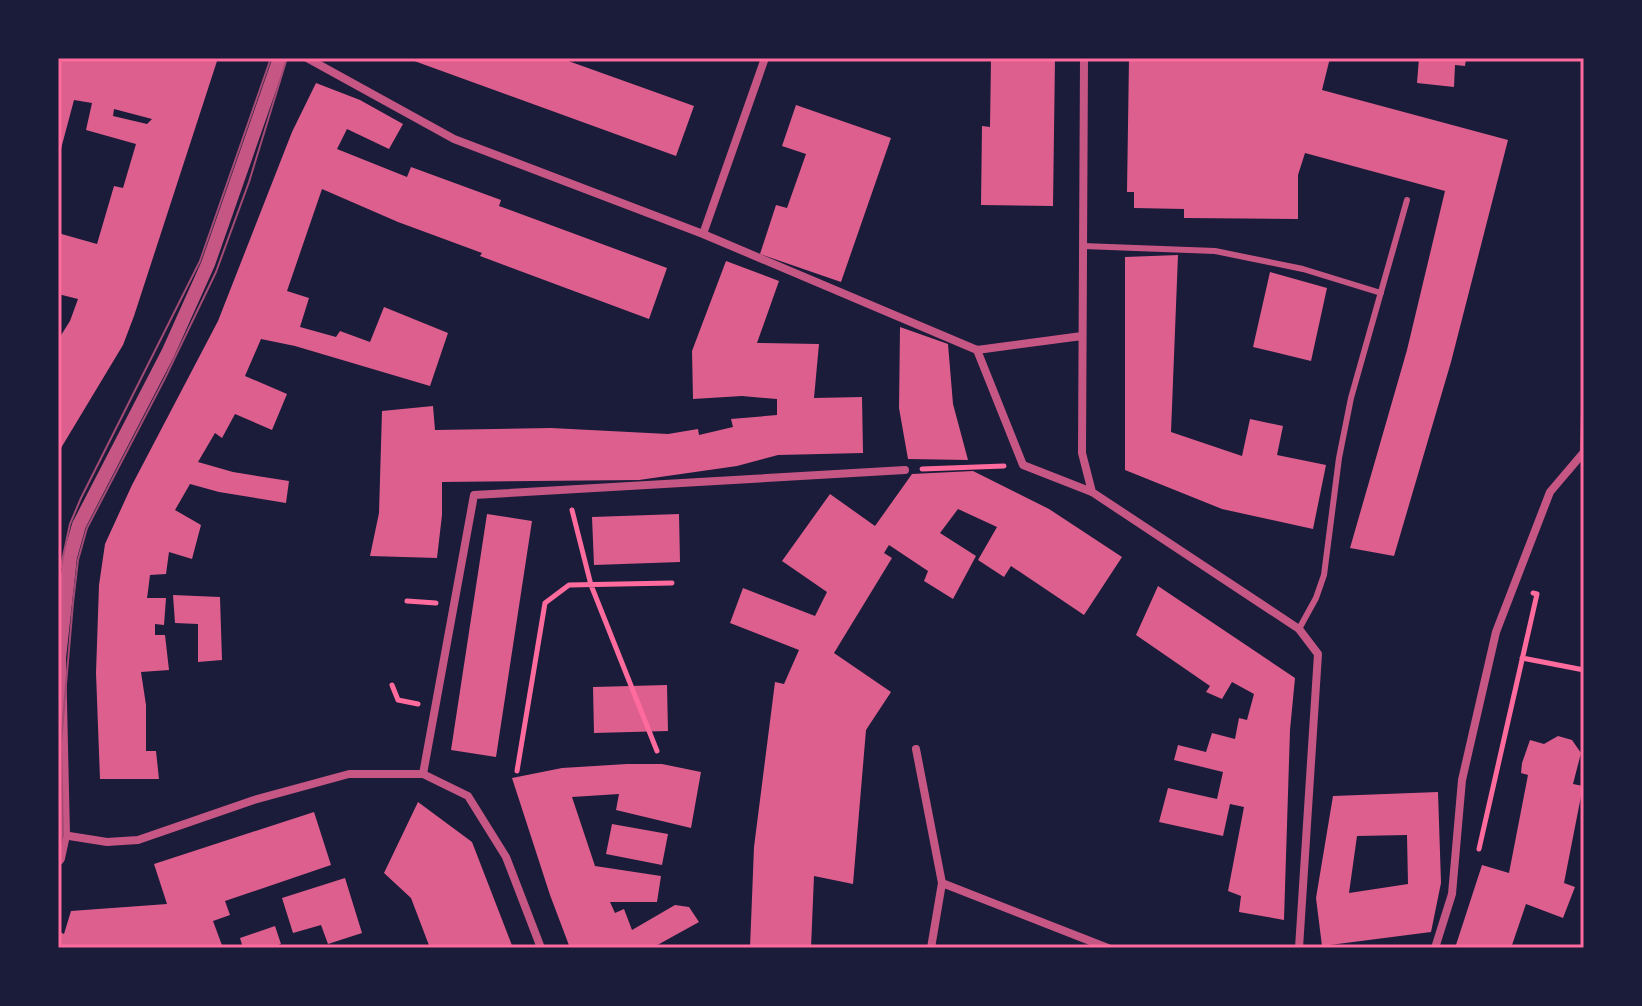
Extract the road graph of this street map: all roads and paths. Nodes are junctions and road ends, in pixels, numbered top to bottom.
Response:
1 (280, 58) edge
2 (307, 58) edge
3 (765, 58) edge
4 (1084, 58) edge
5 (1407, 200) dead end
6 (703, 234) junction
7 (1083, 246) junction
8 (1381, 293) junction
9 (1082, 336) junction
10 (977, 350) junction
11 (1584, 410) edge
12 (1584, 452) edge
13 (1023, 465) junction
14 (905, 470) joint
15 (567, 490) junction
16 (1092, 492) junction
17 (672, 583) dead end
18 (591, 585) junction
19 (1537, 594) dead end
20 (1299, 629) junction
21 (1522, 658) junction
22 (1584, 670) edge
23 (392, 685) dead end
24 (435, 708) junction
25 (916, 749) dead end
26 (657, 751) dead end
27 (517, 771) dead end
28 (423, 774) junction
29 (63, 835) junction
30 (58, 858) edge
31 (1477, 859) dead end
32 (942, 883) junction
33 (541, 948) edge
34 (931, 948) edge
35 (1108, 948) edge
36 (1299, 948) edge
37 (1435, 948) edge

1 - 29 street
2 - 6 street
3 - 6 street
4 - 7 street
5 - 8 lane
6 - 10 street
7 - 8 lane
7 - 9 street
8 - 20 lane
9 - 10 street
9 - 16 street
10 - 13 street
11 - 12 lane
12 - 37 street
13 - 14 path
13 - 16 street
14 - 15 street
15 - 18 path
15 - 24 street
16 - 20 street
17 - 18 path
18 - 26 path
18 - 27 path
19 - 21 path
20 - 36 street
21 - 22 path
21 - 31 path
23 - 24 path
24 - 28 street
25 - 32 street
28 - 29 street
28 - 33 street
29 - 30 street
32 - 34 street
32 - 35 street

